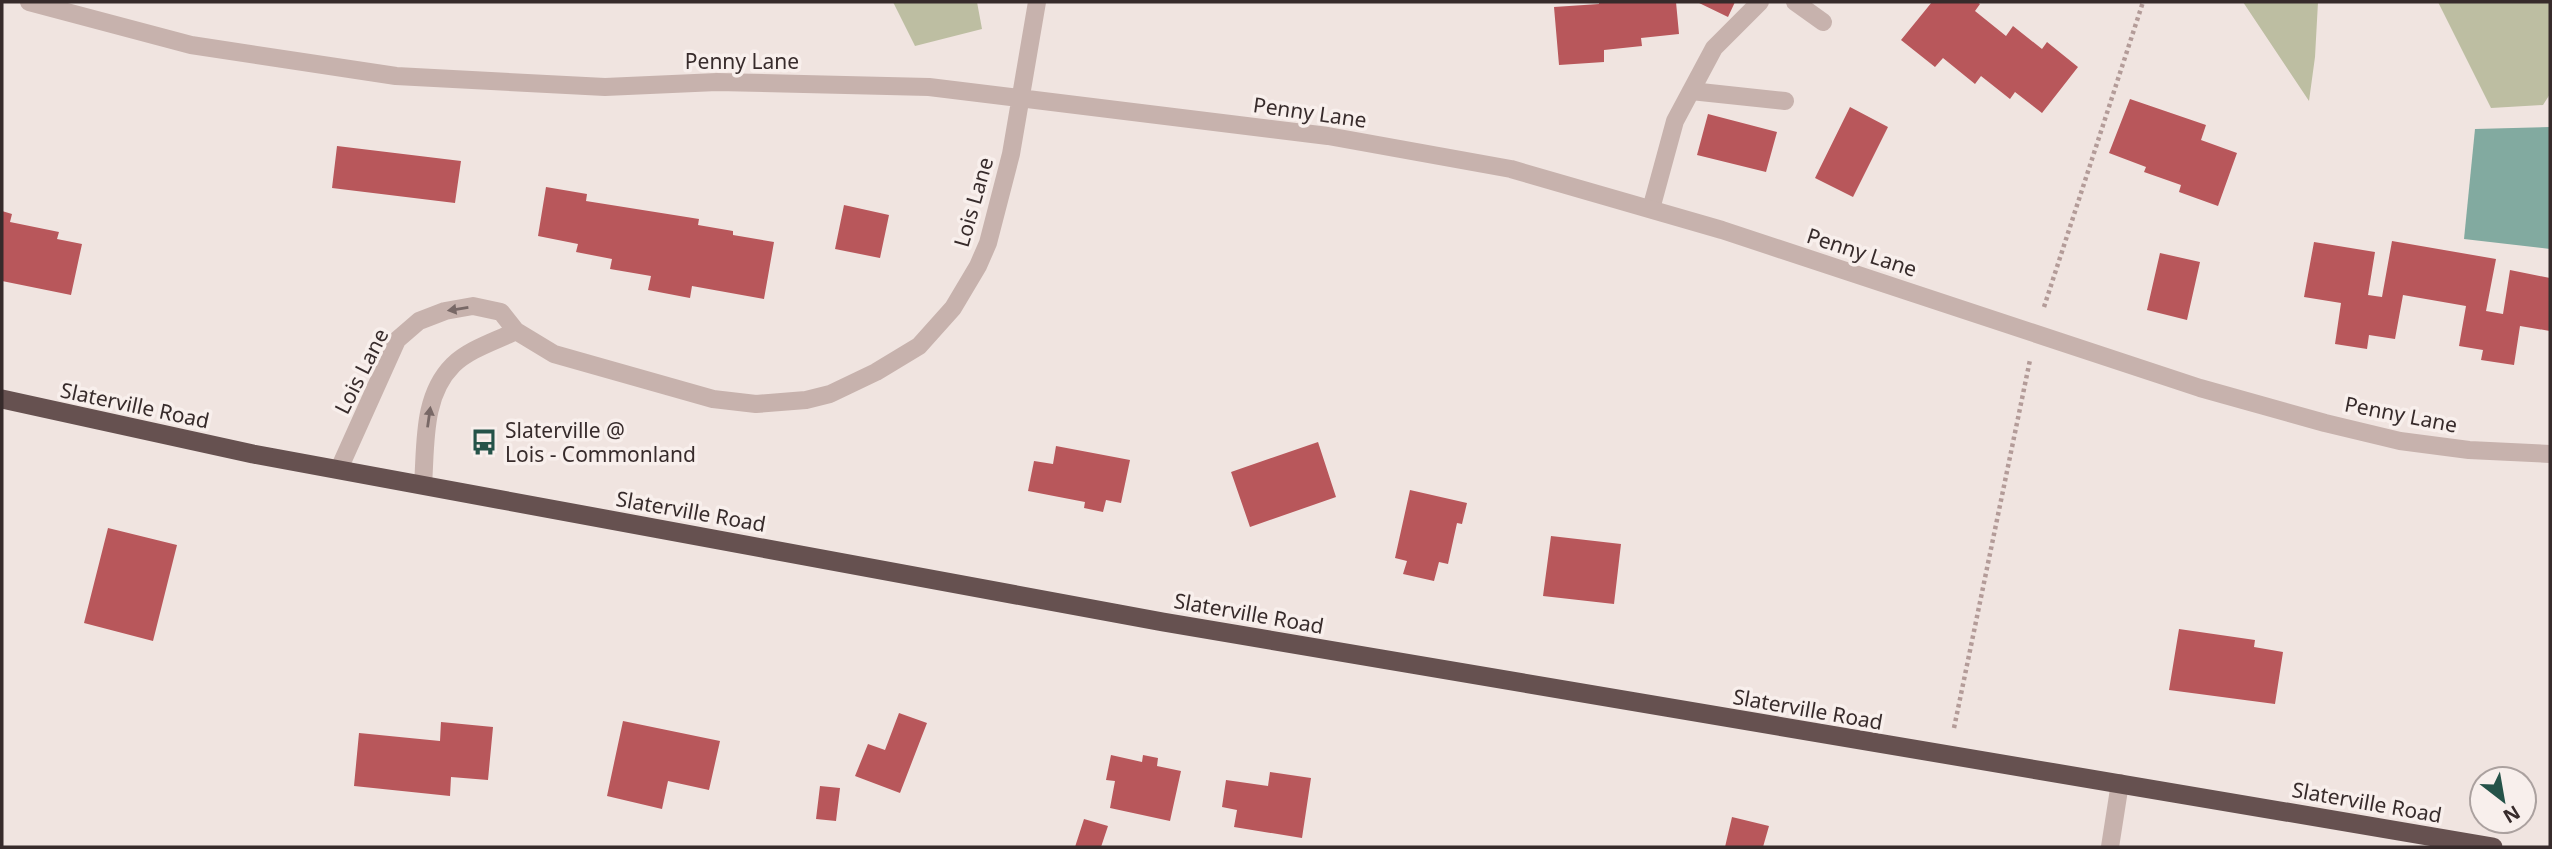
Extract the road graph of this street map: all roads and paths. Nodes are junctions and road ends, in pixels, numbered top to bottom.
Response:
1 (30, 2) edge
2 (1037, 2) edge
3 (1760, 2) edge
4 (1795, 2) edge
5 (2143, 2) edge
6 (1823, 22) dead end
7 (1691, 91) junction
8 (1020, 99) junction
9 (1786, 101) dead end
10 (1651, 209) junction
11 (516, 331) junction
12 (2035, 333) junction
13 (2, 399) edge
14 (2550, 454) edge
15 (339, 469) junction
16 (423, 485) junction
17 (1948, 756) junction
18 (2120, 783) junction
19 (2109, 847) edge
20 (2493, 847) edge

1 - 8 street, Penny Lane
2 - 8 street, Lois Lane
3 - 7 street
4 - 6 street
5 - 12 path
7 - 9 street
7 - 10 street
8 - 10 street, Penny Lane
8 - 11 street, Lois Lane
10 - 12 street, Penny Lane
11 -> 15 street, Lois Lane
16 -> 11 street
12 - 14 street, Penny Lane
12 - 17 path
13 - 15 highway, Slaterville Road
15 - 16 highway, Slaterville Road
16 - 17 highway, Slaterville Road
17 - 18 highway, Slaterville Road
18 - 19 street
18 - 20 highway, Slaterville Road

